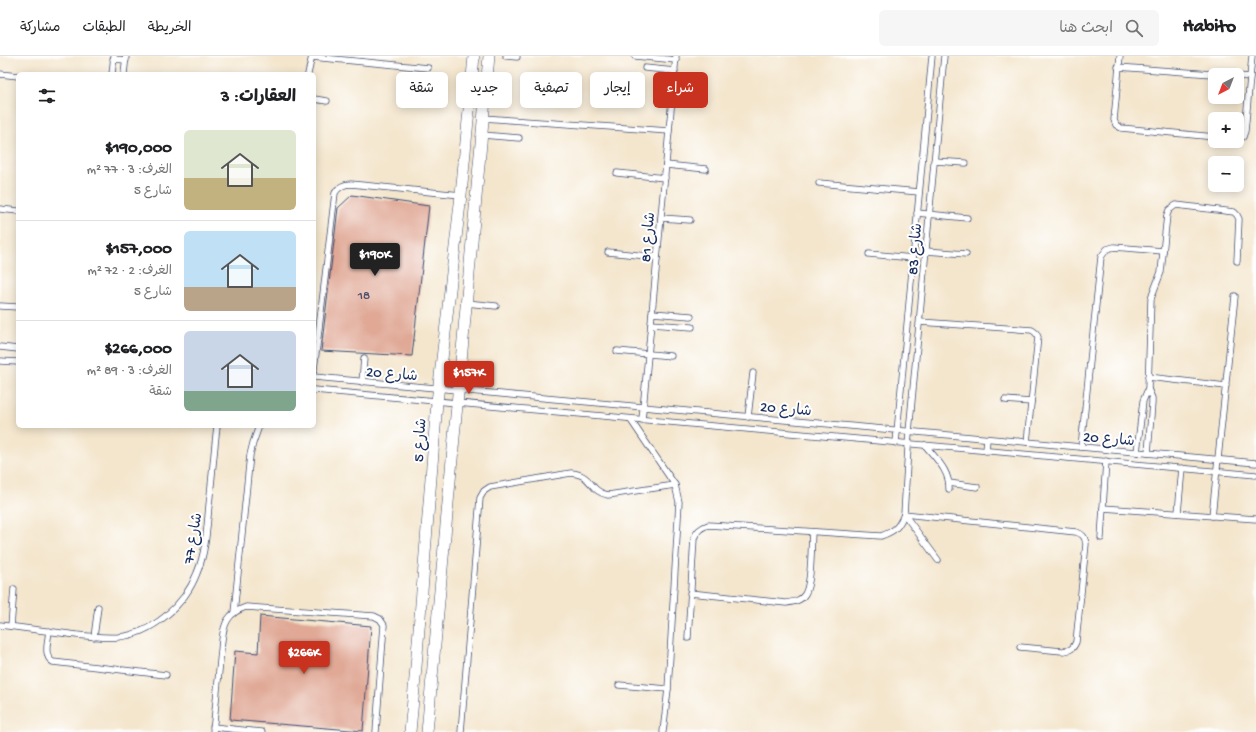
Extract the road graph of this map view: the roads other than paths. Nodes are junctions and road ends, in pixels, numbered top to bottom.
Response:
1 (312, 56) edge
2 (474, 56) edge
3 (489, 56) edge
4 (506, 56) edge
5 (635, 56) edge
6 (928, 56) edge
7 (932, 56) edge
8 (944, 56) edge
9 (1120, 56) edge
10 (1252, 56) edge
11 (113, 57) edge
12 (517, 57) dead end
13 (126, 58) edge
14 (676, 58) edge
15 (1118, 67) junction
16 (428, 68) dead end
17 (645, 68) dead end
18 (675, 71) junction
19 (112, 72) edge
20 (124, 72) edge
21 (308, 72) edge
22 (0, 74) edge
23 (1208, 74) edge
24 (16, 76) edge
25 (1244, 77) edge
26 (1250, 77) junction
27 (316, 99) edge
28 (327, 101) dead end
29 (483, 118) junction
30 (669, 131) junction
31 (1244, 134) edge
32 (482, 135) junction
33 (1208, 136) edge
34 (519, 138) dead end
35 (934, 161) junction
36 (966, 164) dead end
37 (666, 165) junction
38 (706, 169) dead end
39 (617, 173) dead end
40 (665, 178) junction
41 (819, 183) dead end
42 (919, 192) junction
43 (461, 195) junction
44 (0, 209) edge
45 (16, 211) edge
46 (917, 214) junction
47 (929, 215) junction
48 (661, 218) junction
49 (967, 218) dead end
50 (690, 220) dead end
51 (926, 251) junction
52 (1163, 251) junction
53 (608, 252) dead end
54 (869, 254) dead end
55 (966, 254) dead end
56 (657, 257) junction
57 (913, 258) junction
58 (1237, 261) dead end
59 (1235, 296) dead end
60 (466, 303) junction
61 (0, 306) edge
62 (496, 306) dead end
63 (16, 308) edge
64 (652, 313) junction
65 (691, 316) dead end
66 (920, 322) junction
67 (651, 324) junction
68 (692, 328) dead end
69 (0, 348) edge
70 (16, 349) edge
71 (617, 351) dead end
72 (316, 353) edge
73 (648, 354) junction
74 (671, 356) dead end
75 (364, 358) dead end
76 (0, 360) edge
77 (16, 362) edge
78 (753, 373) dead end
79 (1148, 377) junction
80 (316, 378) edge
81 (362, 382) junction
82 (1226, 386) junction
83 (1148, 388) junction
84 (439, 389) junction
85 (316, 390) edge
86 (458, 391) junction
87 (1005, 400) dead end
88 (437, 402) junction
89 (1031, 402) junction
90 (457, 404) junction
91 (643, 407) junction
92 (748, 417) junction
93 (630, 419) junction
94 (642, 420) junction
95 (217, 428) edge
96 (258, 428) edge
97 (897, 431) junction
98 (910, 432) junction
99 (987, 439) junction
100 (1027, 442) junction
101 (896, 443) junction
102 (908, 444) junction
103 (925, 445) junction
104 (1081, 448) junction
105 (986, 451) junction
106 (1137, 452) junction
107 (1148, 454) junction
108 (1218, 460) junction
109 (1106, 462) junction
110 (1256, 463) edge
111 (1182, 468) junction
112 (1217, 471) junction
113 (1256, 475) edge
114 (674, 485) junction
115 (977, 487) dead end
116 (1103, 508) junction
117 (1178, 513) junction
118 (904, 514) junction
119 (1212, 516) junction
120 (1256, 519) edge
121 (812, 532) junction
122 (1101, 538) dead end
123 (938, 560) dead end
124 (14, 589) dead end
125 (690, 593) junction
126 (98, 607) dead end
127 (234, 613) junction
128 (0, 624) edge
129 (11, 626) junction
130 (49, 631) junction
131 (94, 637) junction
132 (688, 638) dead end
133 (1020, 647) dead end
134 (166, 675) dead end
135 (619, 685) dead end
136 (668, 689) junction
137 (213, 730) edge
138 (262, 732) edge
139 (376, 732) edge
140 (410, 732) edge
141 (427, 732) edge
142 (461, 732) edge
143 (663, 732) edge

1 - 16 lane
1 - 21 lane
2 - 43 street, شارع 5
3 - 29 street
4 - 12 lane
5 - 14 lane
6 - 7 lane
7 - 42 lane, شارع 83
8 - 35 lane, شارع 83
9 - 15 lane
10 - 26 lane
11 - 13 lane
11 - 19 lane
13 - 20 lane
14 - 18 lane, شارع 81
15 - 23 lane
15 - 33 lane
17 - 18 lane
18 - 30 lane, شارع 81
22 - 24 lane
25 - 26 lane
26 - 31 lane
27 - 28 lane
29 - 30 lane
29 - 32 street
30 - 37 lane, شارع 81
32 - 34 lane
32 - 60 street
35 - 36 lane
35 - 47 lane, شارع 83
37 - 38 lane
37 - 40 lane, شارع 81
39 - 40 lane
40 - 48 lane, شارع 81
41 - 42 lane
42 - 46 lane, شارع 83
43 - 72 lane
43 - 84 street, شارع 5
44 - 45 lane
46 - 47 lane
46 - 57 lane, شارع 83
47 - 49 lane
47 - 51 lane, شارع 83
48 - 50 lane
48 - 56 lane, شارع 81
51 - 55 lane
51 - 66 lane, شارع 83
52 - 58 lane
52 - 79 lane
52 - 104 lane
53 - 56 lane
54 - 57 lane
56 - 64 lane, شارع 81
57 - 97 lane, شارع 83
59 - 82 lane
60 - 62 lane
60 - 86 street
61 - 63 lane
64 - 65 lane
64 - 67 lane, شارع 81
66 - 89 lane
66 - 98 lane, شارع 83
67 - 68 lane
67 - 73 lane, شارع 81
69 - 70 lane
71 - 73 lane
73 - 74 lane
73 - 91 lane, شارع 81
75 - 81 lane
76 - 77 lane
78 - 92 lane
79 - 82 lane
79 - 83 lane
80 - 81 lane, شارع 20
81 - 84 lane, شارع 20
82 - 108 lane
83 - 106 lane
83 - 107 lane
84 - 86 lane, شارع 20
84 - 88 street, شارع 5
85 - 88 lane, شارع 20
86 - 90 street
86 - 91 lane, شارع 20
87 - 89 lane
88 - 90 lane, شارع 20
88 - 140 street, شارع 5
89 - 100 lane
90 - 93 lane, شارع 20
90 - 141 street
91 - 92 lane, شارع 20
91 - 94 lane, شارع 81
92 - 97 lane, شارع 20
93 - 94 lane, شارع 20
93 - 114 lane
94 - 101 lane, شارع 20
95 - 131 lane, شارع 77
96 - 127 lane
97 - 98 lane, شارع 20
97 - 101 lane, شارع 83
98 - 99 lane, شارع 20
98 - 102 lane, شارع 83
99 - 100 lane, شارع 20
99 - 105 lane
100 - 104 lane, شارع 20
101 - 102 lane, شارع 20
102 - 103 lane, شارع 20
102 - 118 lane, شارع 83
103 - 105 lane, شارع 20
103 - 115 lane
104 - 106 lane, شارع 20
105 - 109 lane, شارع 20
106 - 107 lane, شارع 20
107 - 108 lane, شارع 20
108 - 110 lane, شارع 20
108 - 112 lane
109 - 111 lane, شارع 20
109 - 116 lane
111 - 112 lane, شارع 20
111 - 117 lane
112 - 113 lane, شارع 20
112 - 119 lane
114 - 136 lane
114 - 142 lane
116 - 117 lane
116 - 122 lane
117 - 119 lane
118 - 121 lane
118 - 123 lane
118 - 133 lane
119 - 120 lane
121 - 125 lane
121 - 125 lane
124 - 129 lane
125 - 132 lane
126 - 131 lane
127 - 137 lane
127 - 139 lane
128 - 129 lane, شارع 77
129 - 130 lane, شارع 77
130 - 131 lane, شارع 77
130 - 134 lane
135 - 136 lane
136 - 143 lane
137 - 138 lane

